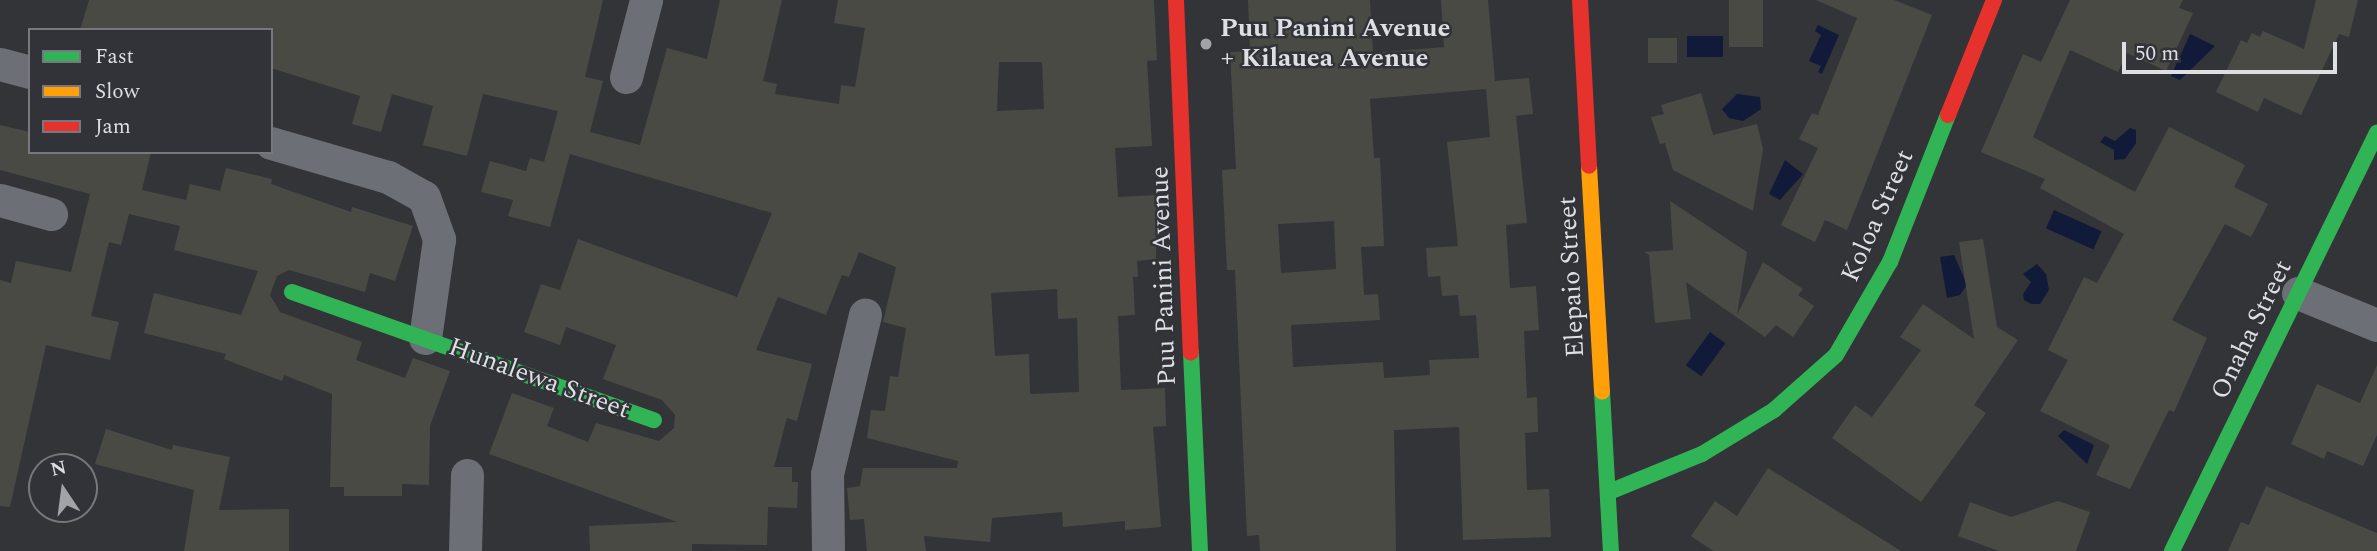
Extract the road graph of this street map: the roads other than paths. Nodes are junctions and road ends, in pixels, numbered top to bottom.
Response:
1 (646, 0) edge
2 (1176, 0) edge
3 (1580, 0) edge
4 (1994, 0) edge
5 (0, 64) edge
6 (28, 71) edge
7 (626, 77) dead end
8 (2377, 132) edge
9 (273, 144) edge
10 (0, 200) edge
11 (51, 214) dead end
12 (292, 292) dead end
13 (2298, 293) junction
14 (865, 314) dead end
15 (2377, 325) edge
16 (425, 338) junction
17 (654, 420) dead end
18 (467, 475) dead end
19 (1609, 492) junction
20 (465, 551) edge
21 (828, 551) edge
22 (1200, 551) edge
23 (1611, 551) edge
24 (2172, 551) edge

1 - 7 street
2 - 22 street, Puu Panini Avenue
3 - 19 street, Elepaio Street
4 - 19 street, Koloa Street
5 - 6 street
8 - 13 street, Onaha Street
9 - 16 street, Hunalewa Street
10 - 11 street
12 - 16 street, Hunalewa Street
13 - 15 street
13 - 24 street, Onaha Street
14 - 21 street
16 - 17 street, Hunalewa Street
18 - 20 street
19 - 23 street, Elepaio Street

